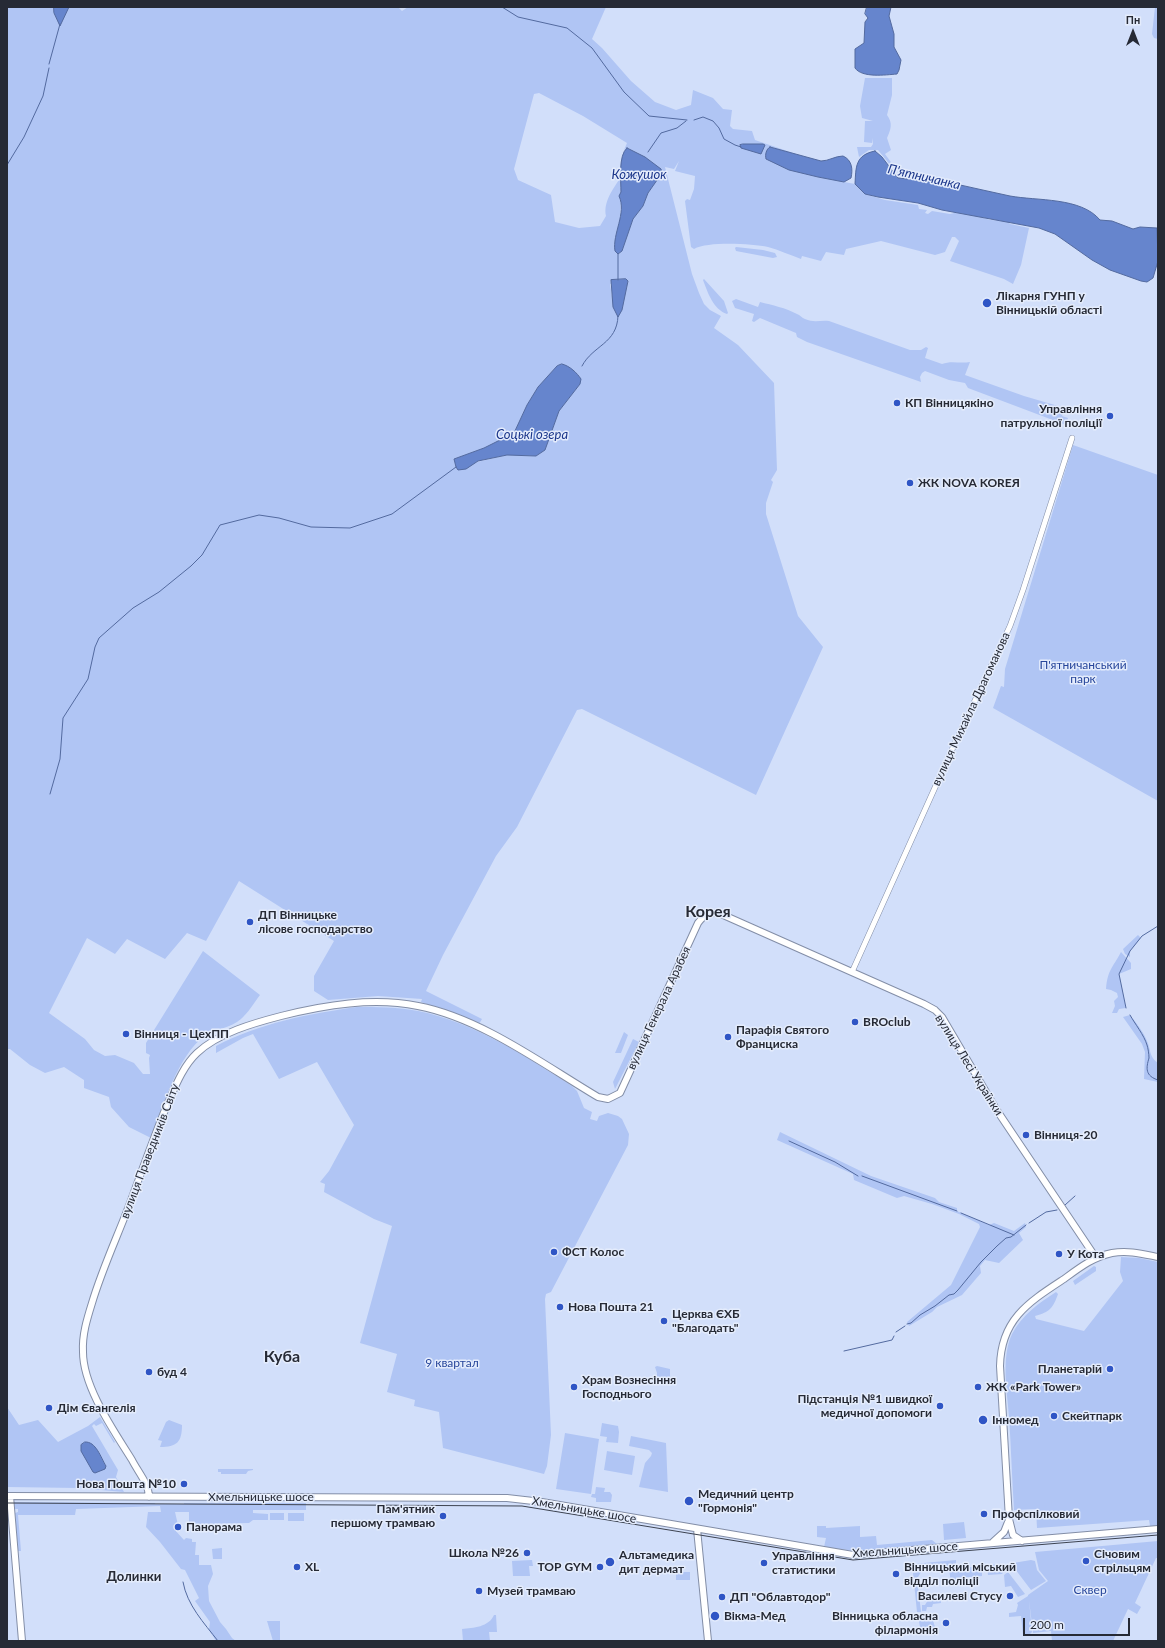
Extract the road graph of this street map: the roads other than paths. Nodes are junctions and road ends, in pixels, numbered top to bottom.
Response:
1 (1072, 438) dead end
2 (698, 923) joint
3 (852, 972) junction
4 (620, 1093) joint
5 (1158, 1257) edge
6 (1096, 1258) junction
7 (9, 1496) edge
8 (149, 1497) junction
9 (1009, 1519) junction
10 (697, 1529) junction
11 (1158, 1529) edge
12 (1022, 1541) junction
13 (989, 1543) junction
14 (22, 1641) edge
15 (708, 1641) edge

1 - 3 street, вулиця Михайла Драгоманова
2 - 3 main road, вулиця Лесі Українки
2 - 4 main road, вулиця Генерала Арабея
3 - 6 main road, вулиця Лесі Українки
4 - 8 main road, вулиця Праведників Світу
5 - 6 main road
6 - 9 main road
7 - 8 main road, Хмельницьке шосе
7 - 14 main road
8 - 10 main road, Хмельницьке шосе
9 - 12 main road
9 - 13 main road
10 - 13 main road, Хмельницьке шосе
10 - 15 main road
11 - 12 main road, Хмельницьке шосе
12 - 13 main road, Хмельницьке шосе

